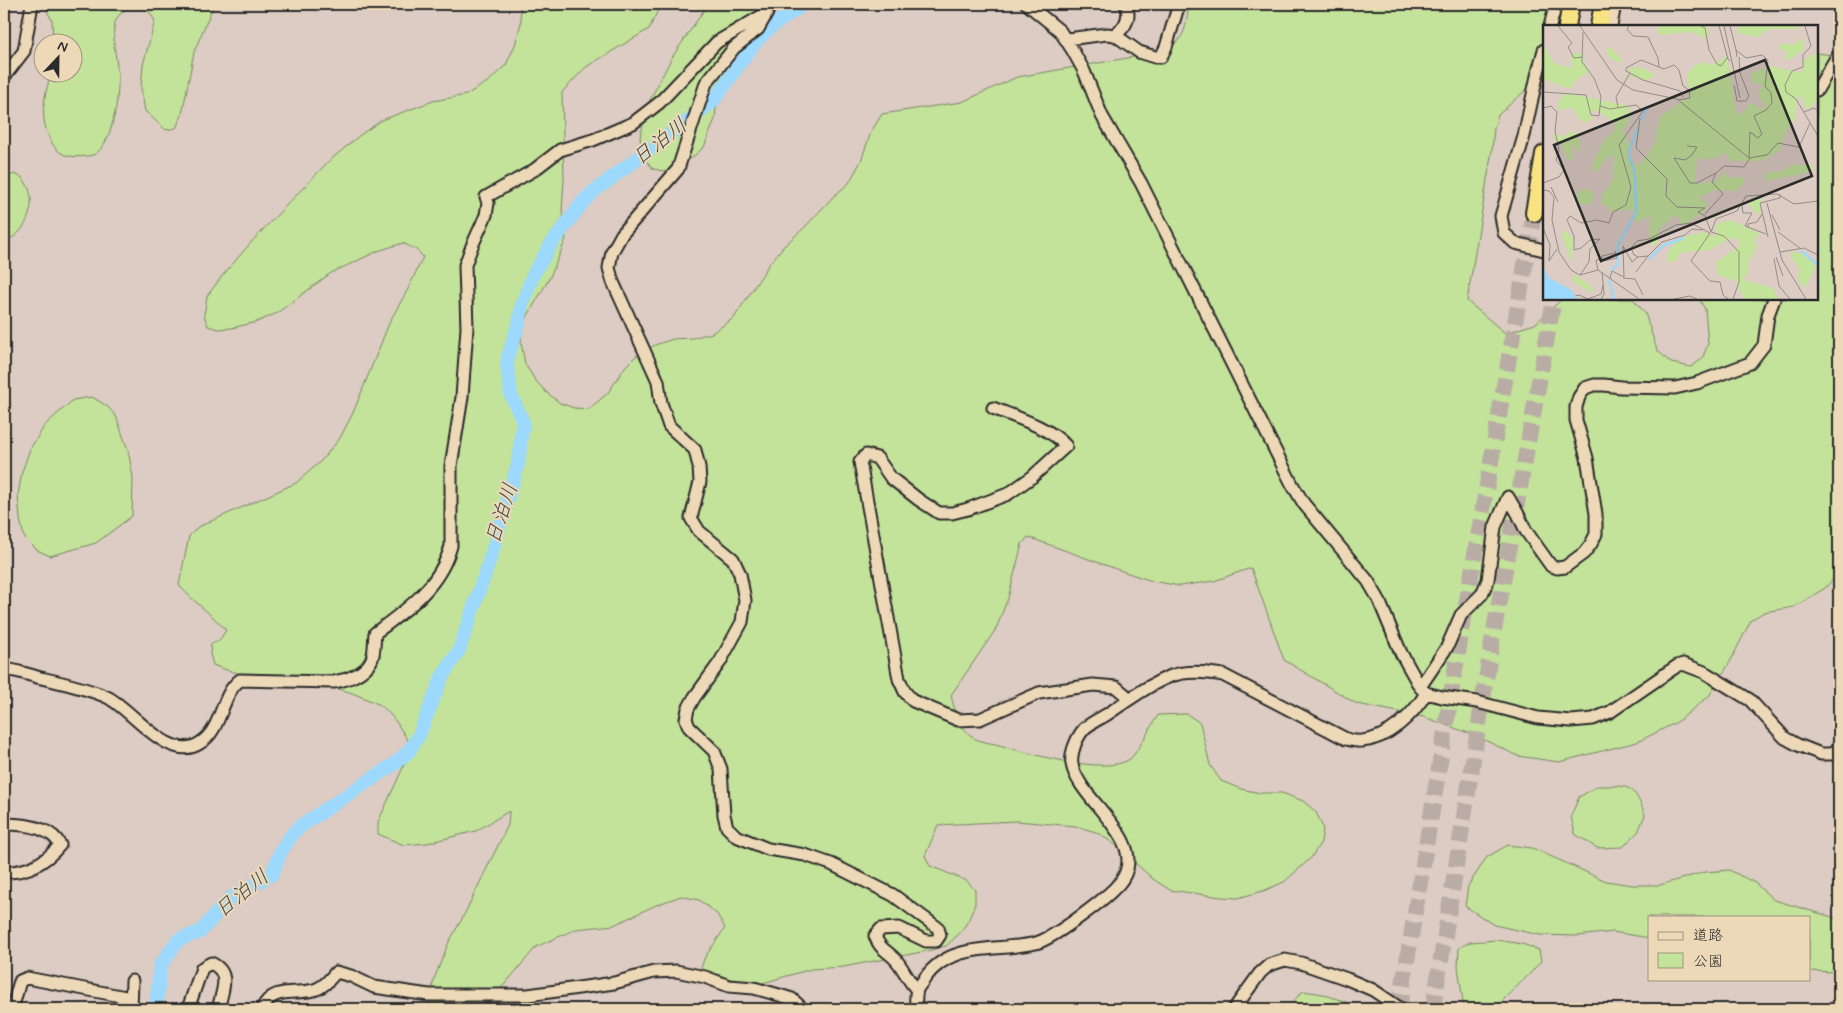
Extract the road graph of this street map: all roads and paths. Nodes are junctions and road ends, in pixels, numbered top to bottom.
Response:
1 (32, 4) edge
2 (1027, 4) edge
3 (1126, 4) edge
4 (1179, 4) edge
5 (1556, 4) edge
6 (1570, 4) edge
7 (1603, 4) edge
8 (1615, 4) edge
9 (768, 8) edge
10 (1550, 25) edge
11 (1567, 25) edge
12 (1599, 25) edge
13 (1611, 25) edge
14 (1115, 35) junction
15 (1067, 39) junction
16 (1839, 53) edge
17 (1543, 54) edge
18 (4, 77) edge
19 (1818, 88) edge
20 (1543, 160) edge
21 (1534, 213) tunnel mouth
22 (1543, 250) edge
23 (1774, 300) edge
24 (993, 408) dead end
25 (4, 669) edge
26 (1423, 690) junction
27 (1129, 698) junction
28 (1839, 746) edge
29 (4, 824) edge
30 (4, 872) edge
31 (132, 981) dead end
32 (917, 990) junction
33 (4, 993) edge
34 (15, 997) junction
35 (131, 1004) edge
36 (12, 1009) edge
37 (188, 1009) edge
38 (218, 1009) edge
39 (262, 1009) edge
40 (803, 1009) edge
41 (916, 1009) edge
42 (1234, 1009) edge
43 (1401, 1009) edge

1 - 18 street
2 - 15 street
3 - 14 street
4 - 14 street
5 - 10 street
6 - 11 highway
7 - 12 highway
8 - 13 street
9 - 25 street
9 - 32 street
14 - 15 street
15 - 26 street
16 - 19 street
17 - 22 street
20 - 21 highway
23 - 26 street
24 - 27 street
26 - 27 street
26 - 28 street
27 - 32 street
29 - 30 street
31 - 35 street
32 - 41 street
33 - 34 street
34 - 35 street
34 - 36 street
37 - 38 street
39 - 40 street
42 - 43 street

